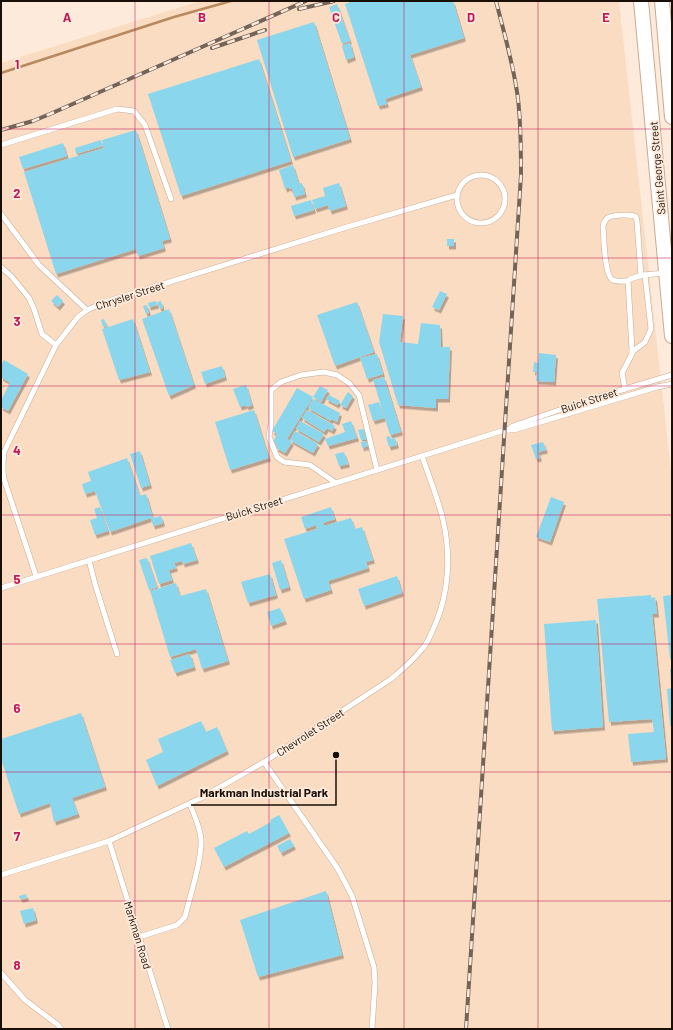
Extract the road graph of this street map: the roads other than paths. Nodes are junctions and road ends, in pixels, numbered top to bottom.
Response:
1 (641, 1) edge
2 (662, 1) edge
3 (672, 117) edge
4 (1, 145) edge
5 (457, 194) junction
6 (172, 199) dead end
7 (1, 214) edge
8 (1, 267) edge
9 (666, 273) junction
10 (643, 276) junction
11 (628, 281) junction
12 (87, 310) junction
13 (672, 336) edge
14 (56, 345) junction
15 (632, 352) junction
16 (672, 375) edge
17 (672, 384) edge
18 (625, 389) junction
19 (508, 430) junction
20 (422, 456) junction
21 (377, 470) junction
22 (336, 483) junction
23 (89, 560) junction
24 (36, 576) junction
25 (1, 588) edge
26 (117, 654) dead end
27 (264, 762) junction
28 (190, 804) junction
29 (109, 840) junction
30 (1, 875) edge
31 (139, 937) junction
32 (1, 973) edge
33 (61, 1029) edge
34 (168, 1029) edge
35 (372, 1029) edge

1 - 9 main road, Saint George Street
2 - 3 main road, Saint George Street
4 - 6 lane
5 - 5 lane
5 - 12 lane, Chrysler Street
7 - 12 lane
8 - 14 lane
9 - 10 lane
9 - 13 main road, Saint George Street
10 - 11 lane
10 - 11 lane
10 - 15 lane
11 - 15 lane
12 - 14 lane, Chrysler Street
14 - 24 lane, Chrysler Street
15 - 18 lane
16 - 18 lane, Buick Street
17 - 19 lane, Buick Street
18 - 19 lane, Buick Street
19 - 20 lane, Buick Street
20 - 21 lane, Buick Street
20 - 27 lane, Chevrolet Street
21 - 22 lane, Buick Street
21 - 22 lane
22 - 23 lane, Buick Street
23 - 24 lane, Buick Street
23 - 26 lane
24 - 25 lane, Buick Street
27 - 28 lane, Chevrolet Street
27 - 35 lane
28 - 29 lane, Chevrolet Street
28 - 31 lane
29 - 30 lane, Chevrolet Street
29 - 31 lane, Markman Road
31 - 34 lane, Markman Road
32 - 33 lane

